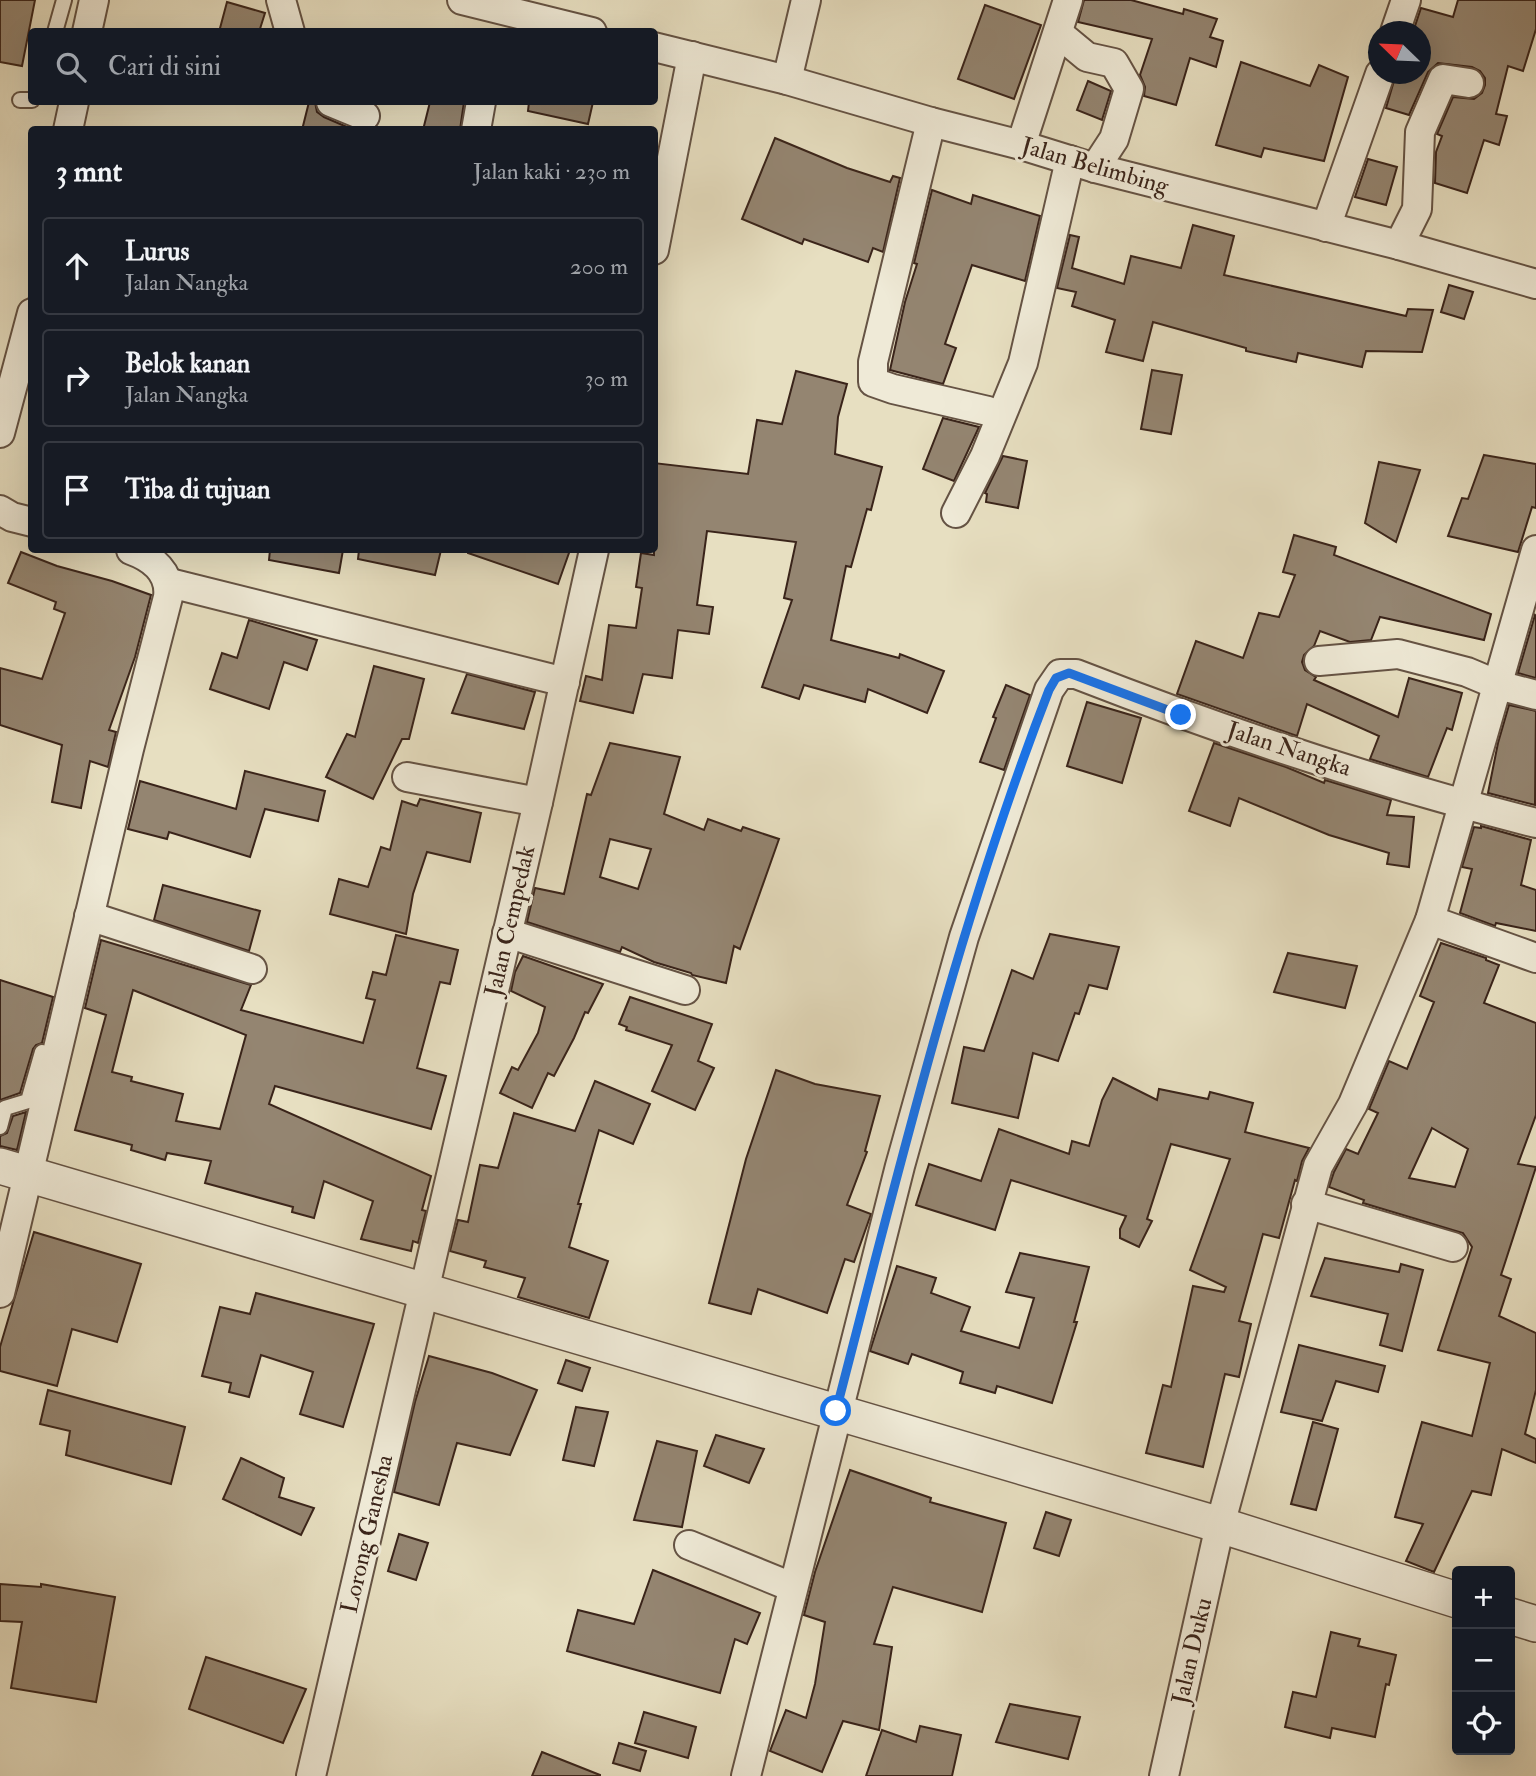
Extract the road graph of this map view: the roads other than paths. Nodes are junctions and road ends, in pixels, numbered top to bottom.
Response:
1 (64, 0) edge
2 (94, 0) edge
3 (282, 0) edge
4 (461, 0) edge
5 (806, 0) edge
6 (1068, 0) edge
7 (496, 20) edge
8 (56, 28) edge
9 (88, 28) edge
10 (289, 28) edge
11 (560, 28) edge
12 (1058, 33) junction
13 (658, 48) edge
14 (692, 56) junction
15 (787, 80) junction
16 (1469, 83) dead end
17 (1377, 84) edge
18 (73, 105) edge
19 (338, 105) edge
20 (480, 105) edge
21 (365, 116) dead end
22 (931, 122) junction
23 (69, 126) edge
24 (477, 126) edge
25 (1021, 145) junction
26 (1083, 164) junction
27 (1326, 227) junction
28 (658, 230) edge
29 (1399, 245) junction
30 (1536, 284) edge
31 (28, 328) edge
32 (988, 411) dead end
33 (0, 433) edge
34 (0, 510) edge
35 (956, 513) dead end
36 (28, 521) edge
37 (141, 553) edge
38 (593, 553) edge
39 (1535, 559) edge
40 (170, 583) junction
41 (1320, 661) dead end
42 (565, 682) junction
43 (1498, 685) junction
44 (1536, 695) edge
45 (407, 777) dead end
46 (538, 802) junction
47 (1464, 805) junction
48 (1536, 823) edge
49 (89, 916) junction
50 (1430, 920) junction
51 (507, 933) junction
52 (1536, 958) edge
53 (252, 968) dead end
54 (685, 990) dead end
55 (42, 1052) dead end
56 (0, 1127) edge
57 (13, 1170) edge
58 (1306, 1204) junction
59 (1454, 1247) dead end
60 (423, 1292) junction
61 (0, 1293) edge
62 (836, 1411) junction
63 (1220, 1525) junction
64 (689, 1545) dead end
65 (792, 1587) junction
66 (1452, 1598) edge
67 (1515, 1618) edge
68 (1536, 1624) edge
69 (311, 1776) edge
70 (746, 1776) edge
71 (1164, 1776) edge

1 - 8 lane
2 - 9 street
3 - 10 street
4 - 7 street
5 - 15 street
6 - 12 street
7 - 11 street
12 - 25 street
12 - 26 street
13 - 14 street, Jalan Belimbing
14 - 15 street, Jalan Belimbing
14 - 28 street
15 - 22 street, Jalan Belimbing
16 - 29 street
17 - 27 street
18 - 23 street
19 - 21 street
20 - 24 street
22 - 25 street, Jalan Belimbing
22 - 32 street
25 - 26 street, Jalan Belimbing
26 - 27 street, Jalan Belimbing
26 - 35 street
27 - 29 street, Jalan Belimbing
29 - 30 street, Jalan Belimbing
31 - 33 street
34 - 36 street
37 - 40 street
38 - 42 street, Jalan Cempedak
39 - 43 street, Jalan Duku
40 - 42 street
40 - 49 street
41 - 43 street
42 - 46 street, Jalan Cempedak
43 - 44 street
43 - 47 street, Jalan Duku
45 - 46 street
46 - 51 street, Jalan Cempedak
47 - 48 street, Jalan Nangka
47 - 50 street, Jalan Duku
47 - 62 street, Jalan Nangka
49 - 53 street
49 - 57 street
50 - 52 street
50 - 58 street, Jalan Duku
51 - 54 street
51 - 60 street, Jalan Cempedak
55 - 56 lane
57 - 60 street
57 - 61 street
58 - 59 street
58 - 63 street, Jalan Duku
60 - 62 street
60 - 69 street, Lorong Ganesha
62 - 63 street
62 - 65 street
63 - 66 street
63 - 71 street, Jalan Duku
64 - 65 street
65 - 70 street
67 - 68 street

